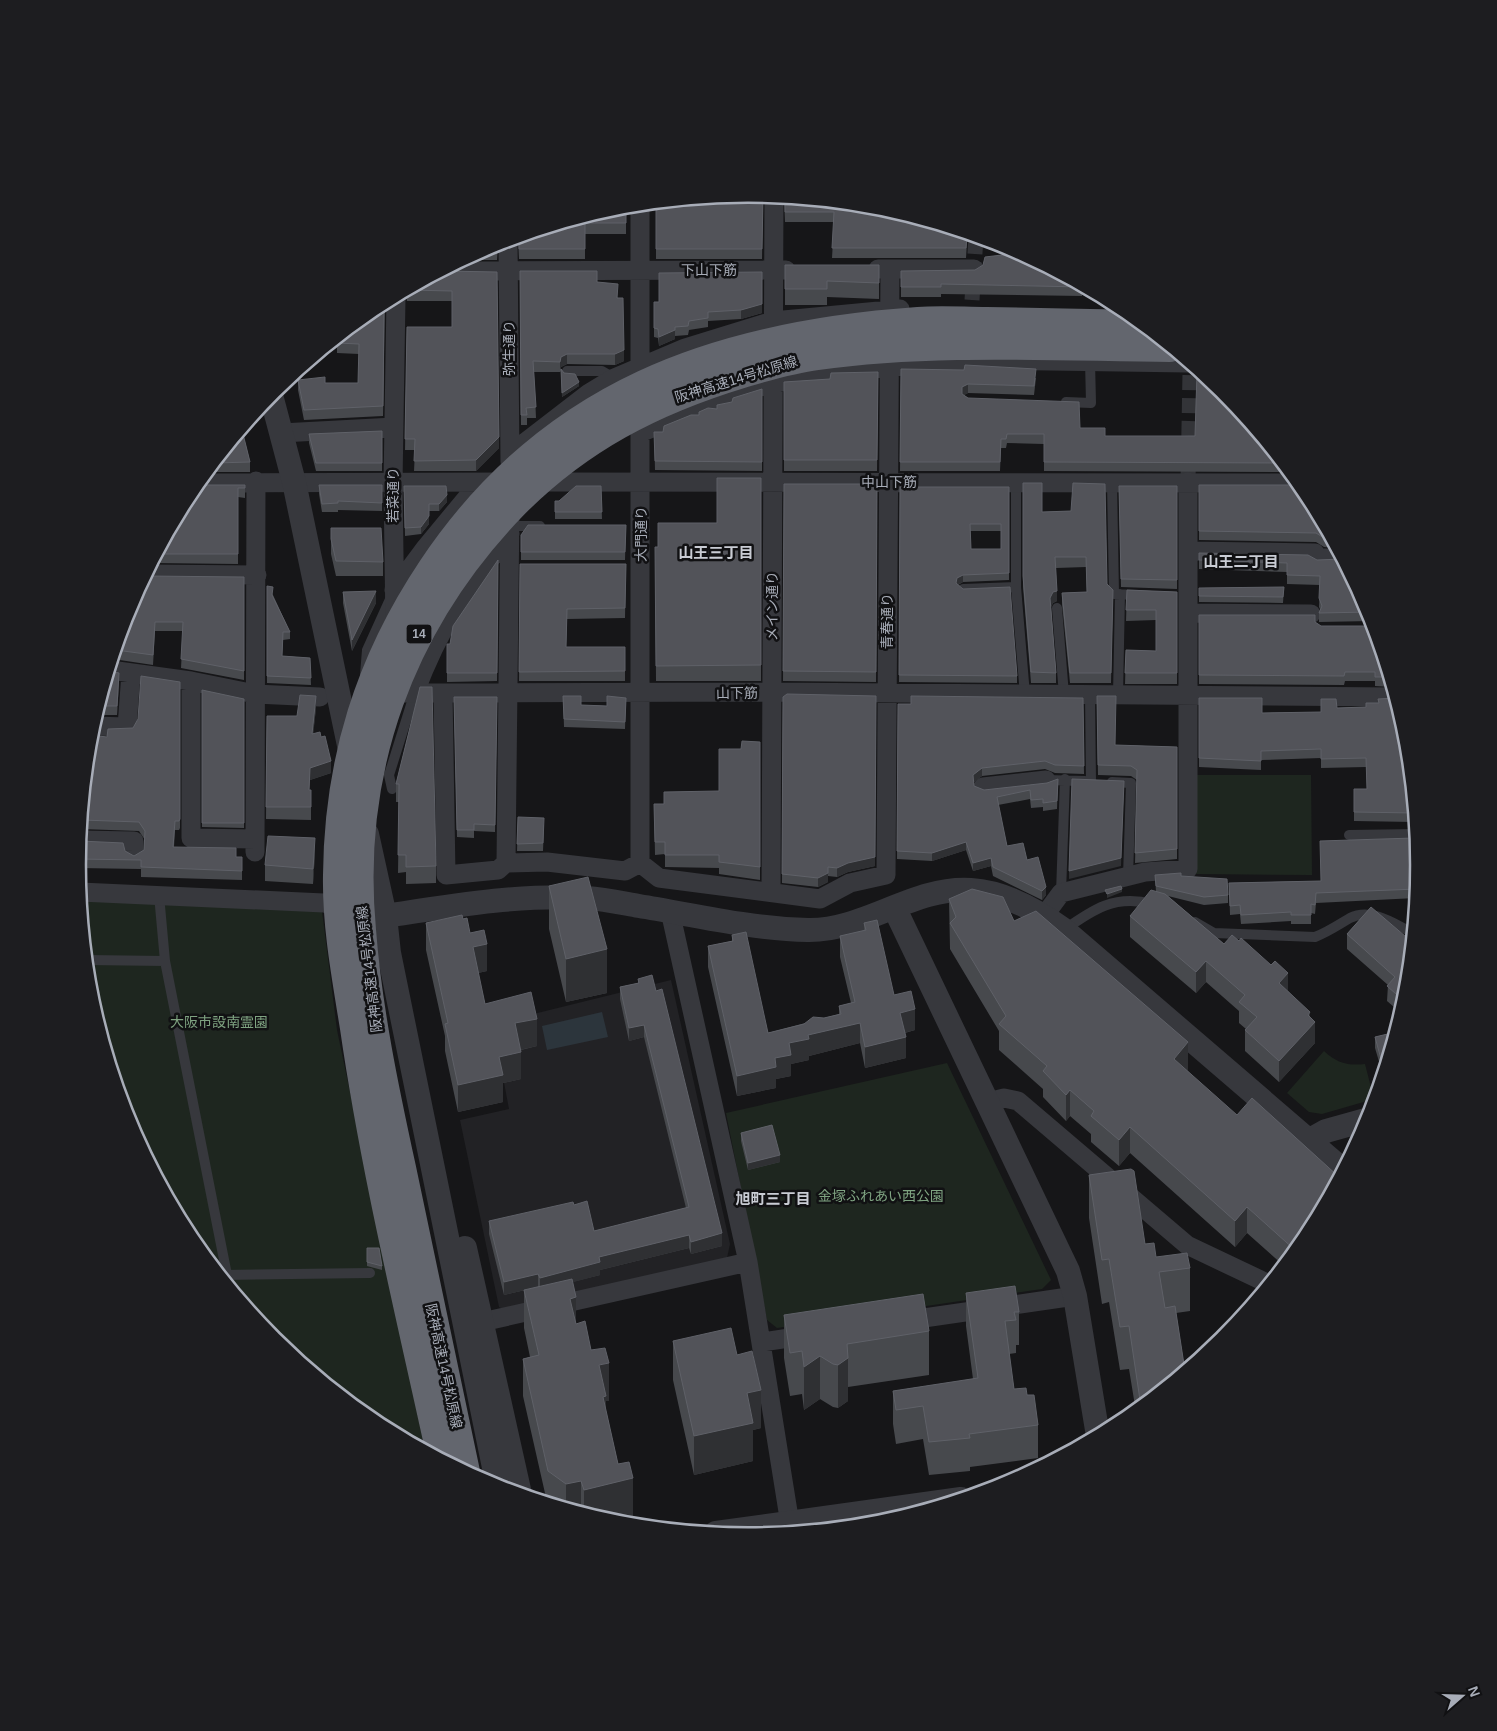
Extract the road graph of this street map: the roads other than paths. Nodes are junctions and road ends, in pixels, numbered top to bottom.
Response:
1 (774, 204) edge
2 (640, 213) edge
3 (508, 249) edge
4 (890, 269) junction
5 (974, 269) edge
6 (508, 270) junction
7 (640, 270) junction
8 (774, 270) junction
9 (803, 270) edge
10 (861, 270) edge
11 (459, 271) edge
12 (396, 306) edge
13 (889, 310) junction
14 (1111, 312) edge
15 (773, 321) junction
16 (1129, 324) edge
17 (1161, 348) edge
18 (1090, 361) junction
19 (1179, 363) edge
20 (642, 365) junction
21 (889, 368) junction
22 (567, 371) edge
23 (614, 378) junction
24 (773, 384) junction
25 (1053, 402) edge
26 (273, 405) edge
27 (394, 427) junction
28 (281, 433) junction
29 (640, 433) junction
30 (510, 454) junction
31 (641, 481) junction
32 (256, 482) junction
33 (294, 482) junction
34 (393, 482) junction
35 (510, 482) junction
36 (772, 482) junction
37 (887, 482) junction
38 (1016, 482) junction
39 (1112, 482) junction
40 (1188, 482) junction
41 (209, 483) edge
42 (479, 483) junction
43 (1289, 483) edge
44 (548, 526) edge
45 (510, 530) junction
46 (1188, 551) junction
47 (1334, 558) edge
48 (155, 574) edge
49 (257, 575) junction
50 (1016, 587) junction
51 (963, 589) edge
52 (394, 590) junction
53 (1120, 594) junction
54 (1149, 595) edge
55 (1185, 601) junction
56 (1057, 608) dead end
57 (1311, 614) edge
58 (116, 671) edge
59 (131, 673) junction
60 (191, 681) junction
61 (772, 692) junction
62 (406, 693) junction
63 (443, 693) junction
64 (507, 693) junction
65 (886, 693) junction
66 (255, 694) junction
67 (362, 694) joint
68 (641, 694) junction
69 (1025, 695) junction
70 (1064, 695) junction
71 (1090, 695) junction
72 (1118, 695) junction
73 (1189, 696) junction
74 (320, 697) dead end
75 (1389, 697) edge
76 (101, 726) edge
77 (1065, 779) junction
78 (1046, 780) joint
79 (1091, 781) junction
80 (983, 787) edge
81 (392, 789) dead end
82 (1410, 834) edge
83 (1348, 835) dead end
84 (87, 840) edge
85 (134, 854) edge
86 (640, 863) junction
87 (506, 864) junction
88 (1128, 877) junction
89 (87, 892) edge
90 (771, 892) junction
91 (1061, 894) junction
92 (159, 895) junction
93 (894, 907) junction
94 (1160, 907) edge
95 (670, 911) junction
96 (1183, 915) edge
97 (385, 916) junction
98 (1044, 916) junction
99 (1064, 930) junction
100 (1407, 930) edge
101 (93, 960) edge
102 (165, 961) junction
103 (988, 1102) junction
104 (1359, 1122) edge
105 (1310, 1140) junction
106 (1338, 1166) edge
107 (748, 1262) junction
108 (223, 1269) edge
109 (370, 1273) dead end
110 (230, 1278) edge
111 (1263, 1281) edge
112 (1075, 1296) junction
113 (482, 1322) junction
114 (887, 1324) edge
115 (829, 1332) edge
116 (762, 1342) junction
117 (1097, 1428) edge
118 (438, 1450) edge
119 (464, 1463) edge
120 (496, 1477) edge
121 (518, 1486) edge
122 (921, 1505) edge
123 (790, 1524) junction
124 (763, 1527) edge

1 - 8 street, メイン通り
2 - 7 street, 大門通り
3 - 6 street, 弥生通り
4 - 5 street
4 - 10 street
4 - 13 street, 青春通り
6 - 7 street, 下山下筋
6 - 11 street, 下山下筋
6 - 30 street, 弥生通り
7 - 8 street, 下山下筋
7 - 20 street, 大門通り
8 - 9 street, 下山下筋
8 - 15 street, メイン通り
12 - 27 street, 若菜通り
13 - 14 street
13 - 15 street
13 - 21 street, 青春通り
15 - 20 street
15 - 24 street, メイン通り
16 - 118 highway, 阪神高速14号松原線 / 14, bridge
17 - 119 highway, 阪神高速14号松原線 / 14, bridge
18 - 19 street
18 - 21 street
18 - 25 lane
20 - 23 street
20 - 29 street, 大門通り
21 - 24 street
21 - 37 street, 青春通り
22 - 23 lane
23 - 30 street
24 - 29 street
24 - 36 street, メイン通り
26 - 28 street
27 - 28 street
27 - 34 street, 若菜通り
28 - 33 street
29 - 31 street, 大門通り
30 - 35 street, 弥生通り
31 - 35 street, 中山下筋
31 - 36 street, 中山下筋
31 - 68 street, 大門通り
32 - 33 street, 中山下筋
32 - 41 street, 中山下筋
32 - 49 street
33 - 34 street, 中山下筋
33 - 97 street
34 - 42 street, 中山下筋
34 - 52 street, 若菜通り
35 - 42 street, 中山下筋
35 - 45 street, 弥生通り
36 - 37 street, 中山下筋
36 - 61 street, メイン通り
37 - 38 street, 中山下筋
37 - 65 street, 青春通り
38 - 39 street, 中山下筋
38 - 50 lane
39 - 40 street, 中山下筋
39 - 53 lane
40 - 43 street, 中山下筋
40 - 46 street
42 - 52 street
44 - 45 lane
45 - 62 street
45 - 64 street, 弥生通り
46 - 47 street
46 - 55 street
48 - 49 street
49 - 66 street
50 - 51 lane
50 - 69 lane
52 - 62 street, 若菜通り
52 - 67 lane
53 - 54 lane
53 - 72 lane
55 - 57 street
55 - 73 street
56 - 70 lane
58 - 59 street
59 - 60 street
59 - 76 street
60 - 66 street
60 - 66 street
61 - 65 street, 山下筋
61 - 68 street, 山下筋
61 - 90 street, メイン通り
62 - 63 street, 山下筋
62 - 67 street, 山下筋
62 - 81 lane
63 - 64 street, 山下筋
63 - 87 street
64 - 68 street, 山下筋
64 - 87 street, 弥生通り
65 - 69 street, 山下筋
65 - 90 street, 青春通り
66 - 74 street
68 - 86 street, 大門通り
69 - 70 street, 山下筋
70 - 71 street, 山下筋
71 - 72 street, 山下筋
71 - 79 lane
72 - 73 street, 山下筋
73 - 75 street, 山下筋
73 - 88 street
77 - 78 lane
77 - 79 lane
77 - 91 lane
78 - 80 street
79 - 88 lane
82 - 83 lane
84 - 85 street
86 - 87 street
86 - 90 street
88 - 91 street
89 - 92 street
91 - 98 street
92 - 97 street
92 - 102 lane
93 - 95 street
93 - 98 street
93 - 103 street
94 - 99 lane
95 - 97 street
95 - 107 street
96 - 100 lane
97 - 113 street
97 - 120 street
98 - 99 street
99 - 105 street
101 - 102 lane
102 - 108 lane
103 - 111 street
103 - 112 street
104 - 105 street
105 - 106 street
107 - 113 street
107 - 116 street
109 - 110 lane
112 - 114 street
112 - 117 street
113 - 121 street
115 - 116 street
116 - 123 street
122 - 123 street
123 - 124 street

